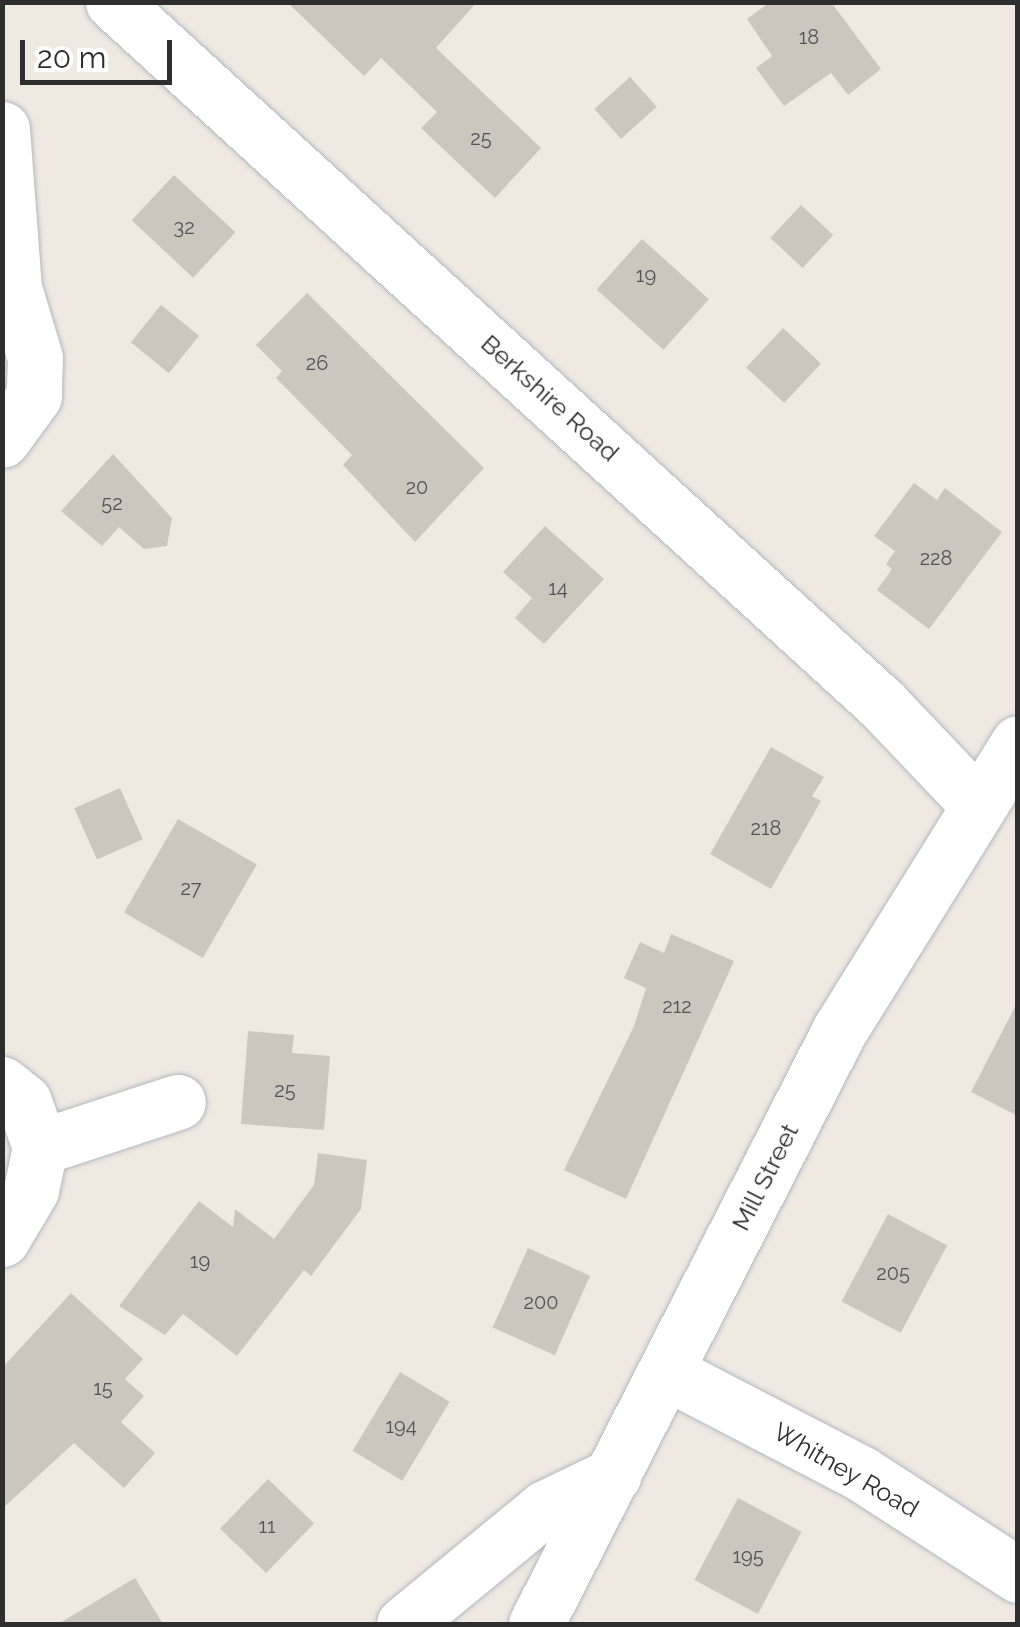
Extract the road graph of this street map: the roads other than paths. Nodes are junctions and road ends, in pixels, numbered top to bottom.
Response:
1 (112, 2) edge
2 (2, 128) edge
3 (8, 288) edge
4 (2, 440) edge
5 (1018, 743) edge
6 (978, 805) junction
7 (2, 1084) edge
8 (178, 1102) dead end
9 (40, 1146) junction
10 (2, 1239) edge
11 (670, 1374) junction
12 (614, 1475) junction
13 (1018, 1575) edge
14 (404, 1624) edge
15 (536, 1624) edge

1 - 6 street, Berkshire Road
2 - 3 street
3 - 4 street
5 - 6 street, Mill Street
6 - 11 street, Mill Street
7 - 9 street
8 - 9 street
9 - 10 street
11 - 12 street, Mill Street
11 - 13 street, Whitney Road
12 - 14 street
12 - 15 street, Mill Street

